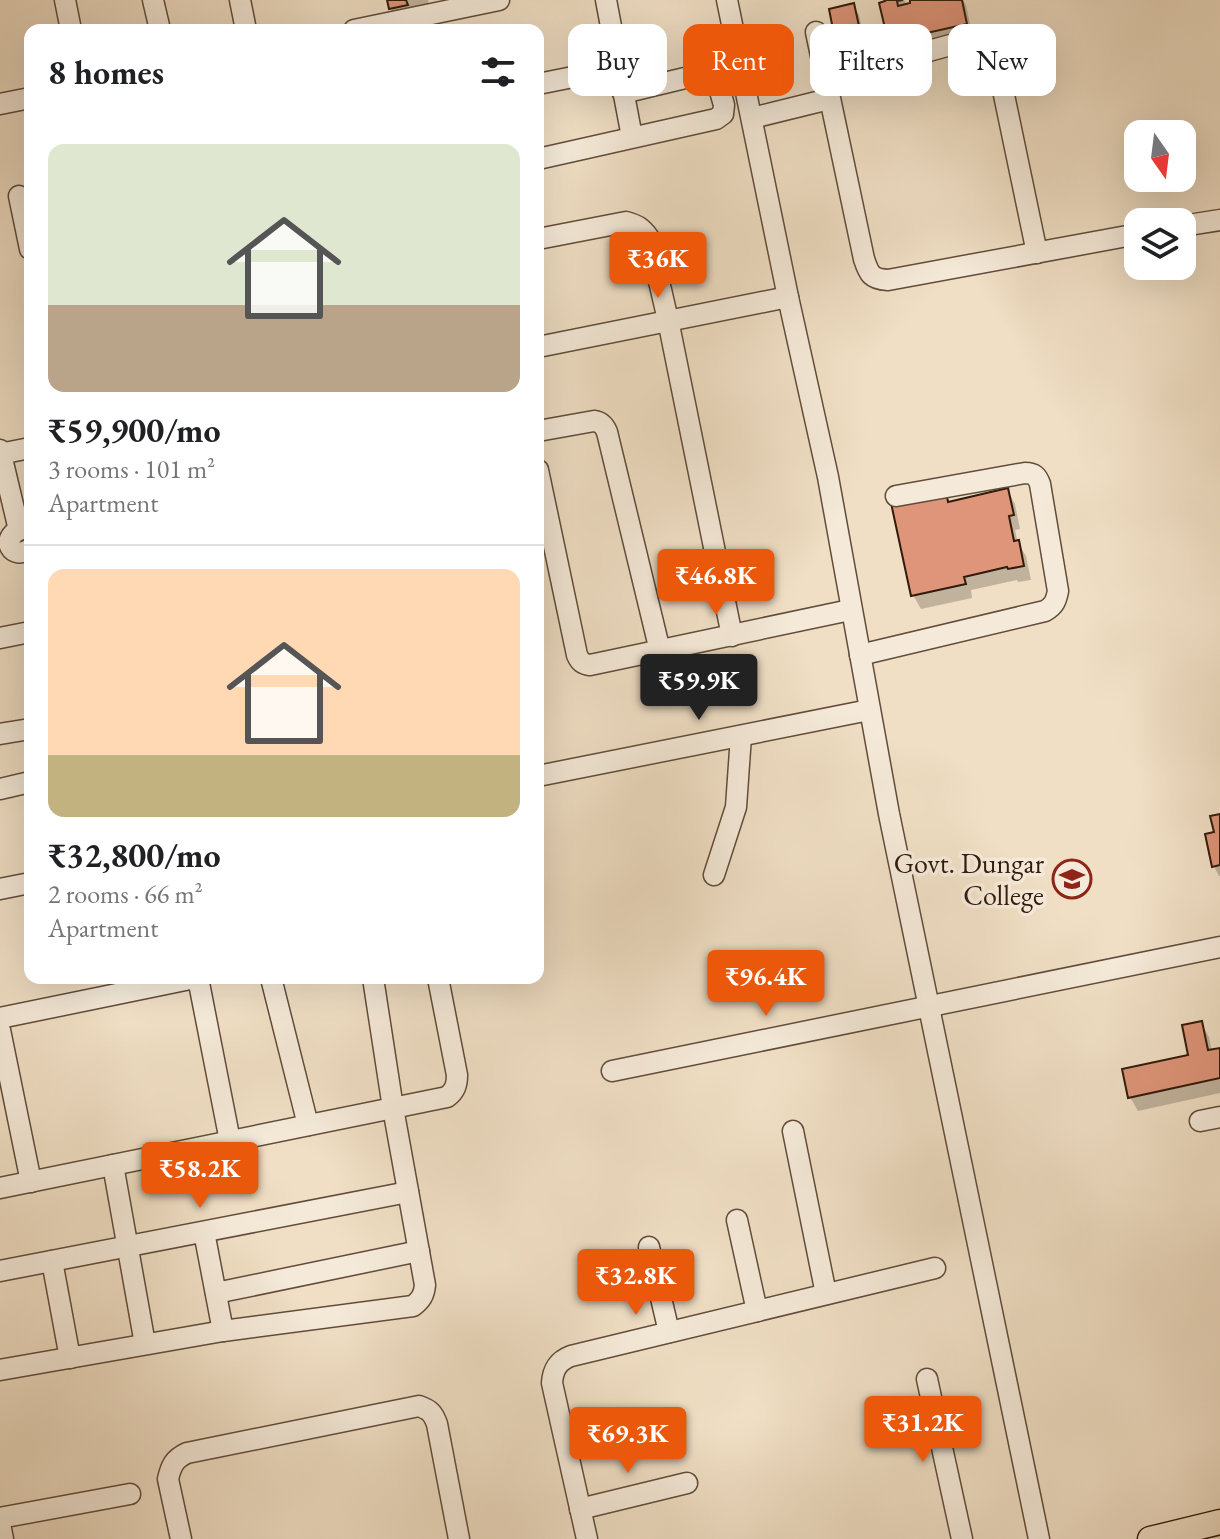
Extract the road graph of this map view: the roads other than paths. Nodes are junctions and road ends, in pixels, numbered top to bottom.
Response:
1 (65, 0) edge
2 (153, 0) edge
3 (240, 0) edge
4 (499, 0) edge
5 (606, 0) edge
6 (727, 0) edge
7 (70, 24) edge
8 (159, 24) edge
9 (245, 24) edge
10 (388, 24) edge
11 (610, 24) edge
12 (932, 53) edge
13 (568, 78) edge
14 (544, 83) edge
15 (810, 95) edge
16 (624, 96) edge
17 (721, 96) edge
18 (829, 96) edge
19 (24, 99) edge
20 (0, 104) edge
21 (751, 113) junction
22 (723, 114) junction
23 (632, 137) junction
24 (544, 158) edge
25 (16, 197) edge
26 (1220, 220) edge
27 (1196, 224) edge
28 (24, 227) edge
29 (1124, 237) edge
30 (544, 238) edge
31 (1037, 253) junction
32 (788, 297) junction
33 (668, 320) junction
34 (544, 346) edge
35 (544, 430) edge
36 (24, 449) edge
37 (0, 452) edge
38 (896, 496) dead end
39 (544, 497) edge
40 (24, 529) edge
41 (24, 532) edge
42 (24, 552) edge
43 (850, 610) junction
44 (24, 633) edge
45 (732, 636) junction
46 (0, 638) edge
47 (660, 651) junction
48 (860, 655) junction
49 (869, 710) junction
50 (24, 730) edge
51 (0, 734) edge
52 (741, 736) junction
53 (544, 775) edge
54 (24, 783) edge
55 (0, 789) edge
56 (714, 875) dead end
57 (24, 884) edge
58 (0, 889) edge
59 (1220, 947) edge
60 (167, 984) edge
61 (198, 984) edge
62 (273, 984) edge
63 (374, 984) edge
64 (439, 984) edge
65 (929, 1007) junction
66 (0, 1018) edge
67 (0, 1030) edge
68 (612, 1071) dead end
69 (393, 1108) junction
70 (308, 1125) junction
71 (793, 1131) dead end
72 (230, 1141) junction
73 (113, 1165) junction
74 (31, 1182) junction
75 (0, 1188) edge
76 (408, 1192) junction
77 (737, 1220) dead end
78 (204, 1232) junction
79 (127, 1247) junction
80 (649, 1247) dead end
81 (419, 1251) junction
82 (52, 1261) junction
83 (935, 1268) dead end
84 (0, 1271) edge
85 (216, 1293) junction
86 (826, 1294) junction
87 (757, 1311) junction
88 (223, 1331) junction
89 (669, 1332) junction
90 (145, 1344) junction
91 (70, 1358) junction
92 (0, 1370) edge
93 (927, 1379) dead end
94 (687, 1483) dead end
95 (130, 1494) dead end
96 (580, 1509) junction
97 (0, 1521) edge
98 (1220, 1522) edge
99 (3, 1539) edge
100 (181, 1539) edge
101 (459, 1539) edge
102 (587, 1539) edge
103 (962, 1539) edge
104 (1039, 1539) edge
105 (1150, 1539) edge

1 - 7 street
2 - 8 street
3 - 9 street
4 - 10 street
5 - 11 street
6 - 21 street
12 - 31 street
13 - 14 street
15 - 21 street
16 - 23 street
17 - 22 street
18 - 31 street
19 - 20 street
21 - 22 street
21 - 32 street
22 - 23 street
23 - 24 street
25 - 28 street
26 - 27 street
29 - 31 street
30 - 33 street
32 - 33 street
32 - 43 street
33 - 34 street
33 - 45 street
35 - 47 street
36 - 37 street
37 - 40 street
38 - 48 street
39 - 47 street
41 - 42 street
43 - 45 street
43 - 48 street
44 - 46 street
45 - 47 street
48 - 49 street
49 - 52 street
49 - 65 street
50 - 51 street
52 - 53 street
52 - 56 street
54 - 55 street
57 - 58 street
59 - 65 street
60 - 66 street
61 - 72 street
62 - 70 street
63 - 69 street
64 - 69 street
65 - 68 street
65 - 104 street
67 - 74 street
69 - 70 street
69 - 76 street
70 - 72 street
71 - 86 street
72 - 73 street
73 - 74 street
73 - 79 street
74 - 75 street
76 - 78 street
76 - 81 street
77 - 87 street
78 - 79 street
78 - 85 street
79 - 82 street
79 - 90 street
80 - 89 street
81 - 85 street
81 - 88 street
82 - 84 street
82 - 91 street
83 - 86 street
85 - 88 street
86 - 87 street
87 - 89 street
88 - 90 street
89 - 96 street
90 - 91 street
91 - 92 street
93 - 103 street
94 - 96 street
95 - 97 street
96 - 102 street
97 - 99 street
98 - 105 main road
100 - 101 street

